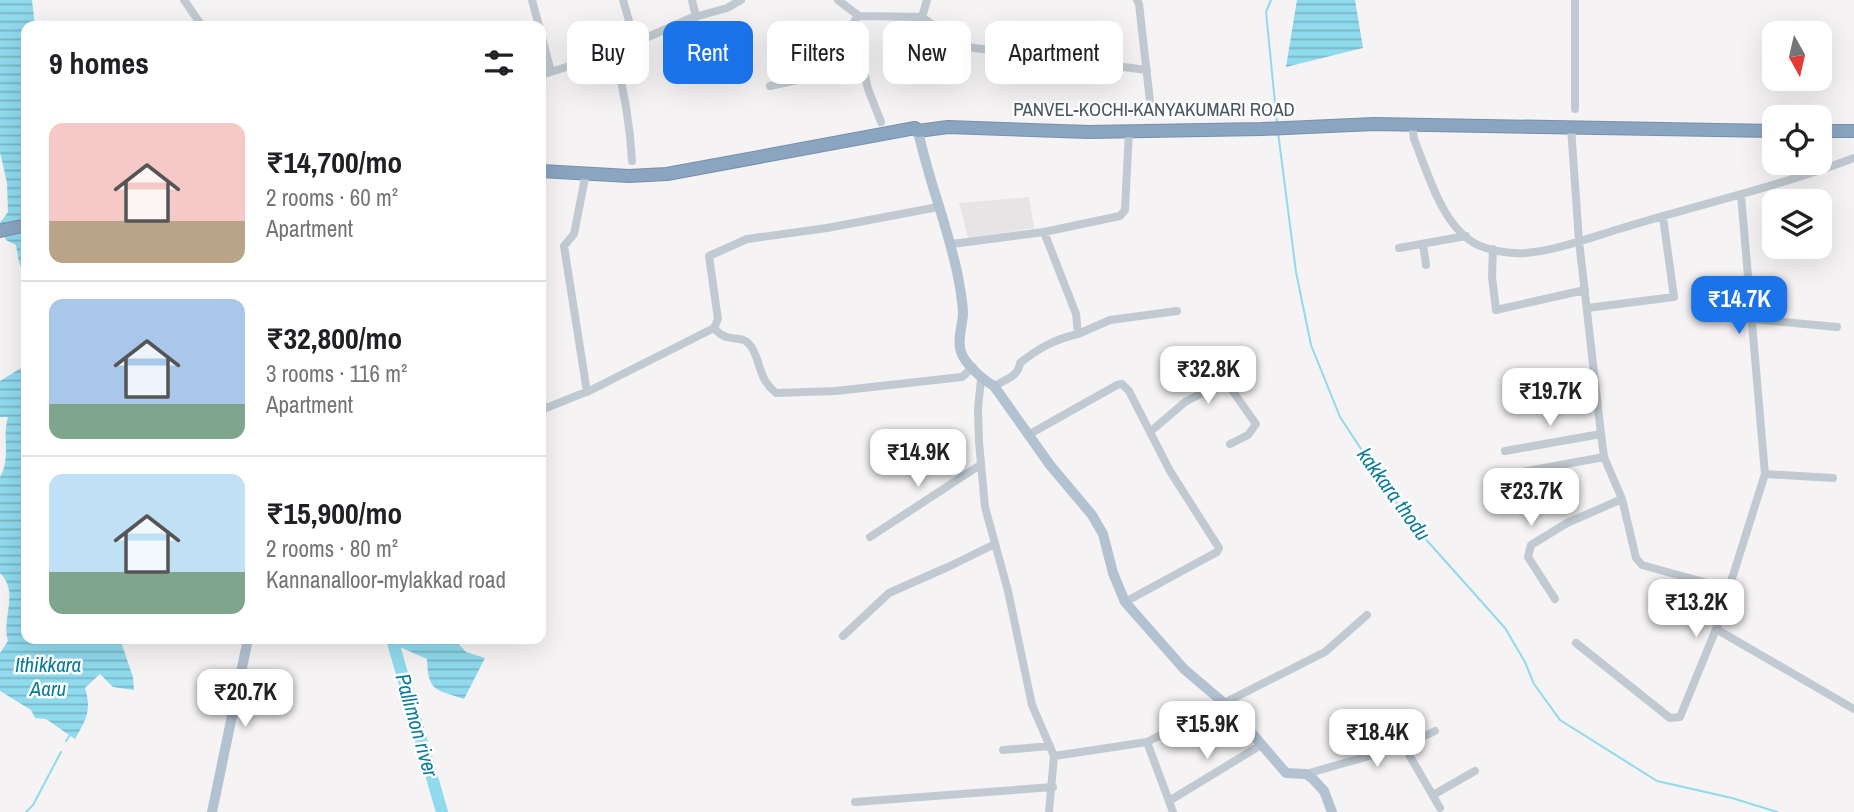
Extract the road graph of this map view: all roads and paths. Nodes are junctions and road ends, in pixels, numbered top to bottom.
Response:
1 (184, 0) edge
2 (532, 0) edge
3 (622, 0) edge
4 (692, 0) edge
5 (741, 0) edge
6 (838, 0) edge
7 (927, 0) edge
8 (1137, 0) edge
9 (1575, 0) edge
10 (859, 16) junction
11 (696, 17) junction
12 (922, 17) junction
13 (199, 21) edge
14 (538, 21) edge
15 (628, 21) edge
16 (855, 21) edge
17 (649, 36) edge
18 (546, 53) edge
19 (567, 67) edge
20 (1147, 69) junction
21 (551, 72) junction
22 (546, 74) edge
23 (622, 84) edge
24 (779, 84) edge
25 (867, 84) edge
26 (770, 86) dead end
27 (1151, 110) dead end
28 (1575, 110) dead end
29 (881, 122) dead end
30 (1412, 124) junction
31 (1572, 127) junction
32 (1129, 130) junction
33 (918, 131) junction
34 (1762, 131) edge
35 (1832, 131) edge
36 (1854, 131) edge
37 (1854, 158) edge
38 (632, 162) dead end
39 (546, 171) edge
40 (586, 173) junction
41 (1741, 195) junction
42 (938, 206) junction
43 (1663, 218) junction
44 (21, 226) edge
45 (0, 231) edge
46 (1044, 232) junction
47 (1466, 236) junction
48 (1579, 241) junction
49 (951, 244) junction
50 (1423, 244) junction
51 (1399, 248) dead end
52 (1493, 249) junction
53 (1426, 265) dead end
54 (1585, 290) junction
55 (1587, 308) junction
56 (1177, 312) dead end
57 (1752, 319) junction
58 (1837, 327) dead end
59 (714, 328) junction
60 (1078, 334) junction
61 (973, 367) junction
62 (981, 380) junction
63 (994, 386) junction
64 (587, 392) junction
65 (546, 408) edge
66 (1150, 432) junction
67 (1601, 434) junction
68 (1028, 435) junction
69 (1230, 444) dead end
70 (1505, 452) dead end
71 (1604, 457) junction
72 (980, 465) junction
73 (1511, 474) dead end
74 (1766, 474) junction
75 (1833, 478) dead end
76 (1622, 499) junction
77 (870, 537) dead end
78 (995, 544) junction
79 (1729, 589) junction
80 (1555, 599) dead end
81 (1125, 602) junction
82 (1367, 615) dead end
83 (1716, 629) junction
84 (843, 636) dead end
85 (1576, 643) dead end
86 (247, 644) edge
87 (1223, 703) junction
88 (1854, 709) edge
89 (1435, 731) dead end
90 (1147, 742) junction
91 (1261, 745) junction
92 (1051, 746) junction
93 (1404, 746) junction
94 (1003, 750) dead end
95 (1054, 756) junction
96 (1475, 771) dead end
97 (1306, 774) junction
98 (1053, 787) junction
99 (1433, 795) junction
100 (889, 800) junction
101 (1169, 801) junction
102 (855, 802) dead end
103 (1440, 808) dead end
104 (212, 812) edge
105 (890, 812) edge
106 (1049, 812) edge
107 (1172, 812) edge
108 (1332, 812) edge

1 - 13 street
2 - 14 street
3 - 15 street
4 - 11 street
5 - 11 street
6 - 10 street
7 - 12 street
8 - 20 street
9 - 28 street
10 - 12 street
10 - 16 street
11 - 17 street
12 - 20 street
18 - 21 street
19 - 21 street
20 - 27 street
21 - 22 street
23 - 38 street
24 - 26 street
25 - 29 street
30 - 31 highway, PANVEL-KOCHI-KANYAKUMARI ROAD
30 - 32 highway, PANVEL-KOCHI-KANYAKUMARI ROAD
30 - 47 street
31 - 34 highway, PANVEL-KOCHI-KANYAKUMARI ROAD
31 - 48 street
32 - 33 highway, PANVEL-KOCHI-KANYAKUMARI ROAD
32 - 46 street
33 - 40 highway, PANVEL-KOCHI-KANYAKUMARI ROAD
33 - 42 main road
35 - 36 highway
37 - 41 street
39 - 40 highway, PANVEL-KOCHI-KANYAKUMARI ROAD
40 - 64 street
41 - 43 street
41 - 57 street
42 - 49 main road
42 - 59 street
43 - 48 street
43 - 55 street
44 - 45 highway
46 - 49 street
46 - 60 street
47 - 50 street
47 - 52 street
48 - 52 street
48 - 54 street
49 - 61 main road
50 - 51 street
50 - 53 street
52 - 54 street
54 - 55 street
55 - 67 street
56 - 60 street
57 - 58 street
57 - 74 street
59 - 61 street
59 - 64 street
60 - 63 street
61 - 62 main road
62 - 63 main road
62 - 72 street
63 - 68 main road
64 - 65 street
66 - 68 street
66 - 69 street
66 - 81 street
67 - 70 street
67 - 71 street
68 - 81 main road
71 - 73 street
71 - 76 street
72 - 77 street
72 - 78 street
74 - 75 street
74 - 79 street
76 - 79 street
76 - 80 street
78 - 84 street
78 - 92 street
79 - 83 street
81 - 87 main road
82 - 87 street
83 - 85 street
83 - 88 street
86 - 104 main road
87 - 90 street
87 - 91 main road
89 - 93 street
90 - 95 street
90 - 101 street
91 - 97 main road
91 - 101 street
92 - 94 street
92 - 95 street
93 - 97 street
93 - 99 street
95 - 98 street
96 - 99 street
97 - 108 main road
98 - 100 street
98 - 106 street
99 - 103 street
100 - 102 street
100 - 105 street
101 - 107 street

